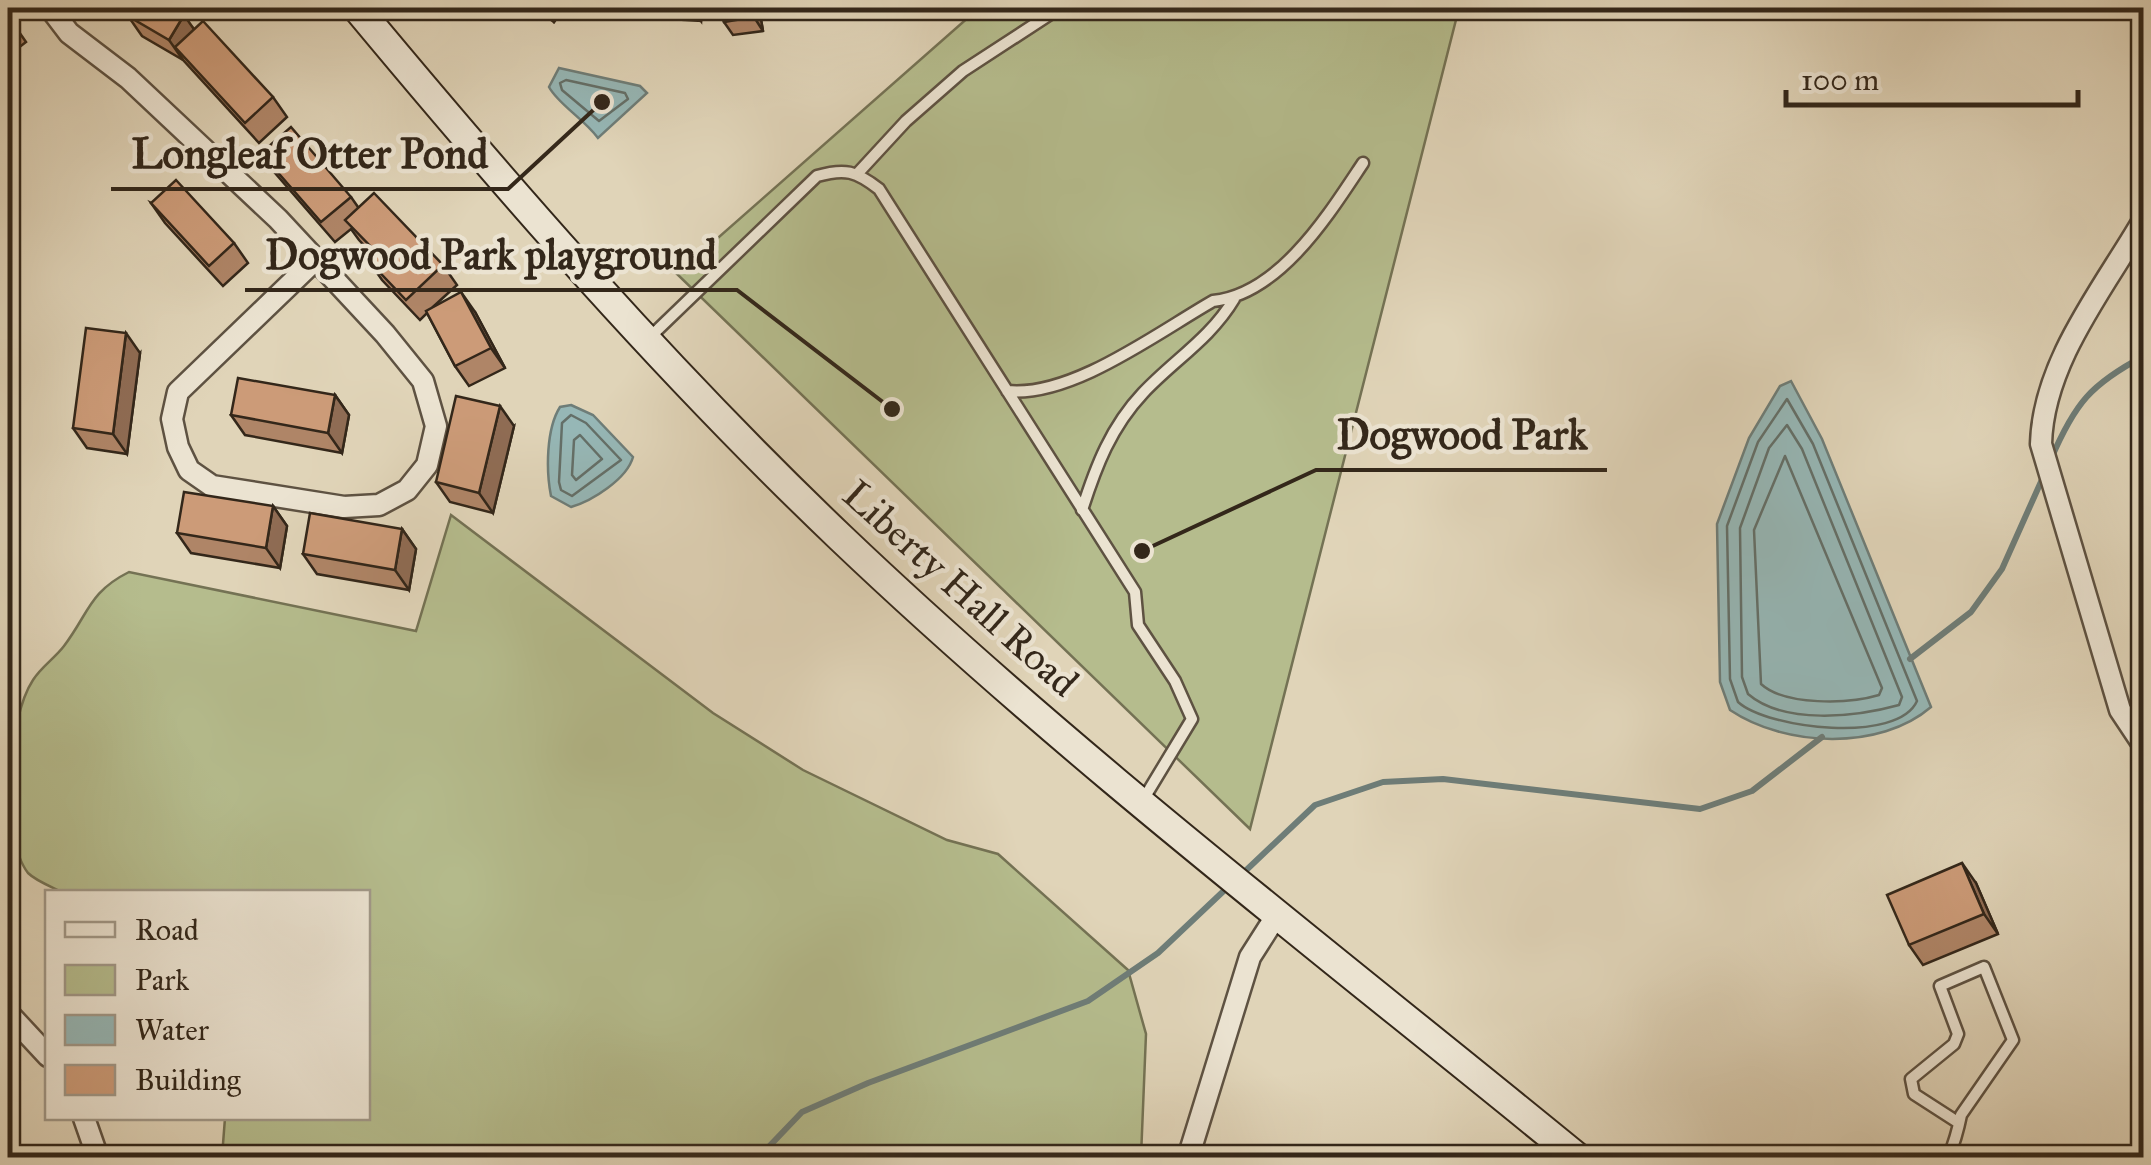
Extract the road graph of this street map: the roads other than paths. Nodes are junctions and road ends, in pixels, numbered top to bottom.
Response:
1 (50, 8) edge
2 (357, 8) edge
3 (1055, 11) dead end
4 (1363, 163) dead end
5 (858, 172) junction
6 (2144, 219) edge
7 (314, 262) junction
8 (1234, 299) junction
9 (646, 340) junction
10 (1007, 391) junction
11 (1082, 510) junction
12 (2144, 746) edge
13 (1142, 801) junction
14 (1278, 912) junction
15 (8, 1013) edge
16 (45, 1053) edge
17 (85, 1120) edge
18 (1959, 1123) junction
19 (98, 1158) edge
20 (1188, 1158) edge
21 (1578, 1158) edge
22 (1948, 1158) edge

1 - 7 street
2 - 9 main road, Liberty Hall Road
3 - 5 lane
4 - 8 lane
5 - 9 lane
5 - 10 lane
6 - 12 street
7 - 7 street
8 - 10 lane
8 - 11 lane
9 - 13 main road, Liberty Hall Road
10 - 11 lane
11 - 13 lane
13 - 14 main road, Liberty Hall Road
14 - 20 street
14 - 21 main road, Liberty Hall Road
15 - 16 street
17 - 19 street
18 - 18 lane
18 - 22 lane

